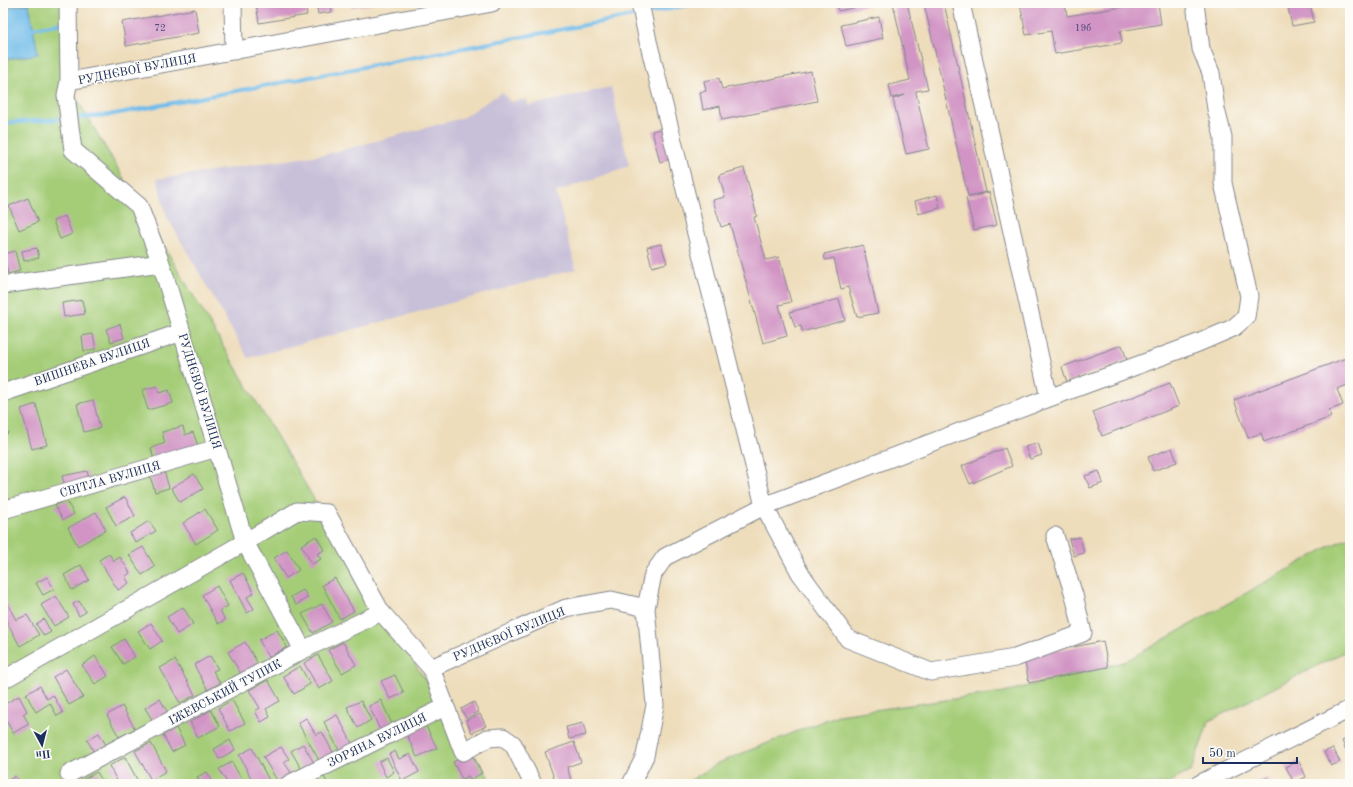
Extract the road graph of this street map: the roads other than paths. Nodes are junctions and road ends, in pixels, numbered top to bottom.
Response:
1 (68, 3) edge
2 (233, 3) edge
3 (492, 3) edge
4 (640, 3) edge
5 (961, 3) edge
6 (1195, 3) edge
7 (423, 9) edge
8 (234, 51) junction
9 (67, 88) junction
10 (161, 263) junction
11 (3, 284) edge
12 (182, 332) junction
13 (3, 393) edge
14 (1049, 398) junction
15 (217, 448) junction
16 (764, 506) junction
17 (3, 510) edge
18 (1055, 536) dead end
19 (245, 542) junction
20 (646, 608) junction
21 (381, 612) junction
22 (303, 650) junction
23 (431, 668) junction
24 (3, 680) edge
25 (445, 707) junction
26 (1350, 709) edge
27 (69, 774) dead end
28 (289, 784) edge
29 (533, 784) edge
30 (630, 784) edge
31 (1199, 784) edge

1 - 9 street
2 - 8 street
3 - 7 street, РУДНЄВОЇ ВУЛИЦЯ
4 - 16 street
5 - 14 street
6 - 14 street
7 - 8 street, РУДНЄВОЇ ВУЛИЦЯ
8 - 9 street, РУДНЄВОЇ ВУЛИЦЯ
9 - 10 street, РУДНЄВОЇ ВУЛИЦЯ
10 - 11 street
10 - 12 street, РУДНЄВОЇ ВУЛИЦЯ
12 - 13 street, ВИШНЕВА ВУЛИЦЯ
12 - 15 street, РУДНЄВОЇ ВУЛИЦЯ
14 - 16 street
15 - 17 street, СВІТЛА ВУЛИЦЯ
15 - 19 street, РУДНЄВОЇ ВУЛИЦЯ
16 - 18 street
16 - 20 street
19 - 21 street
19 - 22 street, РУДНЄВОЇ ВУЛИЦЯ
19 - 24 street
20 - 23 street, РУДНЄВОЇ ВУЛИЦЯ
20 - 30 street
21 - 22 street, ІЖЕВСЬКИЙ ТУПИК
21 - 23 street
22 - 27 street, ІЖЕВСЬКИЙ ТУПИК
23 - 25 street
25 - 28 street, ЗОРЯНА ВУЛИЦЯ
25 - 29 street
26 - 31 street

